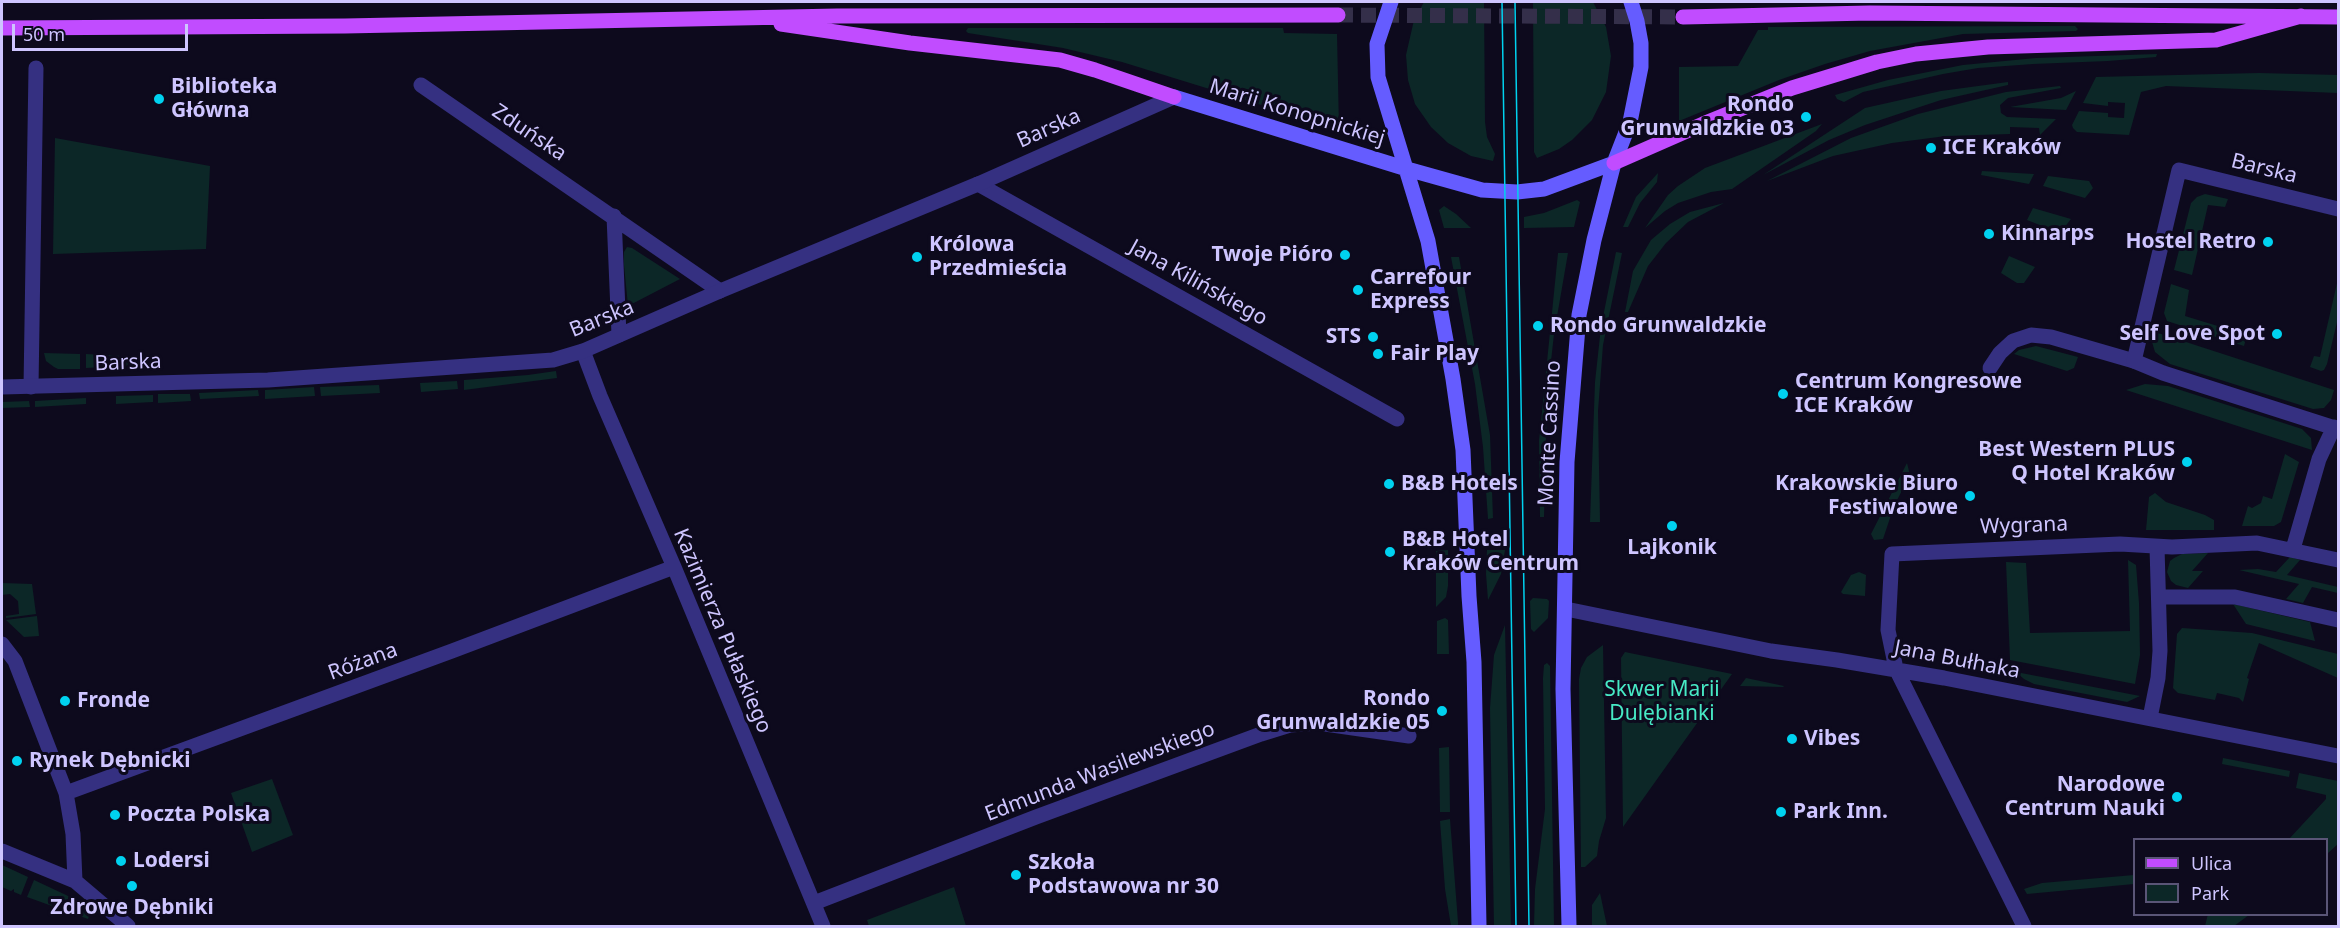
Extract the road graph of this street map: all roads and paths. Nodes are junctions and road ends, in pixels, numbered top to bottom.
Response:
1 (1391, 2) edge
2 (1630, 2) edge
3 (1338, 15) tunnel mouth
4 (1683, 16) tunnel mouth
5 (2301, 16) junction
6 (743, 18) junction
7 (2338, 18) edge
8 (2, 28) edge
9 (36, 68) dead end
10 (421, 85) dead end
11 (1174, 97) junction
12 (1614, 163) junction
13 (1407, 169) junction
14 (978, 184) junction
15 (2338, 209) edge
16 (614, 216) junction
17 (720, 291) junction
18 (620, 335) junction
19 (583, 351) junction
20 (2134, 361) junction
21 (1990, 368) dead end
22 (2, 387) edge
23 (31, 387) junction
24 (1397, 419) dead end
25 (2336, 428) edge
26 (2157, 547) junction
27 (2293, 549) junction
28 (2338, 560) edge
29 (674, 567) junction
30 (2160, 597) junction
31 (1566, 609) junction
32 (2338, 620) edge
33 (2, 644) edge
34 (1896, 669) junction
35 (2150, 718) junction
36 (1408, 736) dead end
37 (2338, 756) edge
38 (66, 793) junction
39 (2, 851) edge
40 (75, 881) junction
41 (814, 903) junction
42 (128, 927) edge
43 (823, 927) edge
44 (1479, 927) edge
45 (1569, 927) edge
46 (2024, 927) edge

1 - 13 main road
2 - 12 main road
3 - 6 main road
4 - 5 main road
5 - 7 main road
5 - 12 main road
6 - 8 main road
6 - 11 main road
9 - 23 street
10 - 16 street, Zduńska
11 - 13 main road, Marii Konopnickiej
11 - 14 street, Barska
12 - 13 main road
12 - 31 main road, Monte Cassino
13 - 44 main road
14 - 17 street, Barska
14 - 24 street, Jana Kilińskiego
15 - 20 street, Barska
16 - 17 street, Zduńska
16 - 18 street
17 - 18 street, Barska
18 - 19 street, Barska
19 - 23 street, Barska
19 - 29 street, Kazimierza Pułaskiego
20 - 21 street
20 - 25 street
22 - 23 street, Barska
25 - 27 street
26 - 27 street, Wygrana
26 - 30 street
26 - 34 street, Wygrana
27 - 28 street, Wygrana
29 - 38 street, Różana
29 - 41 street, Kazimierza Pułaskiego
30 - 32 street
30 - 35 street
31 - 34 street, Jana Bułhaka
31 - 45 main road, Monte Cassino
33 - 38 street
34 - 35 street, Jana Bułhaka
34 - 46 street
35 - 37 street, Jana Bułhaka
36 - 41 street, Edmunda Wasilewskiego
38 - 40 street
39 - 40 street
40 - 42 street
41 - 43 street, Kazimierza Pułaskiego

